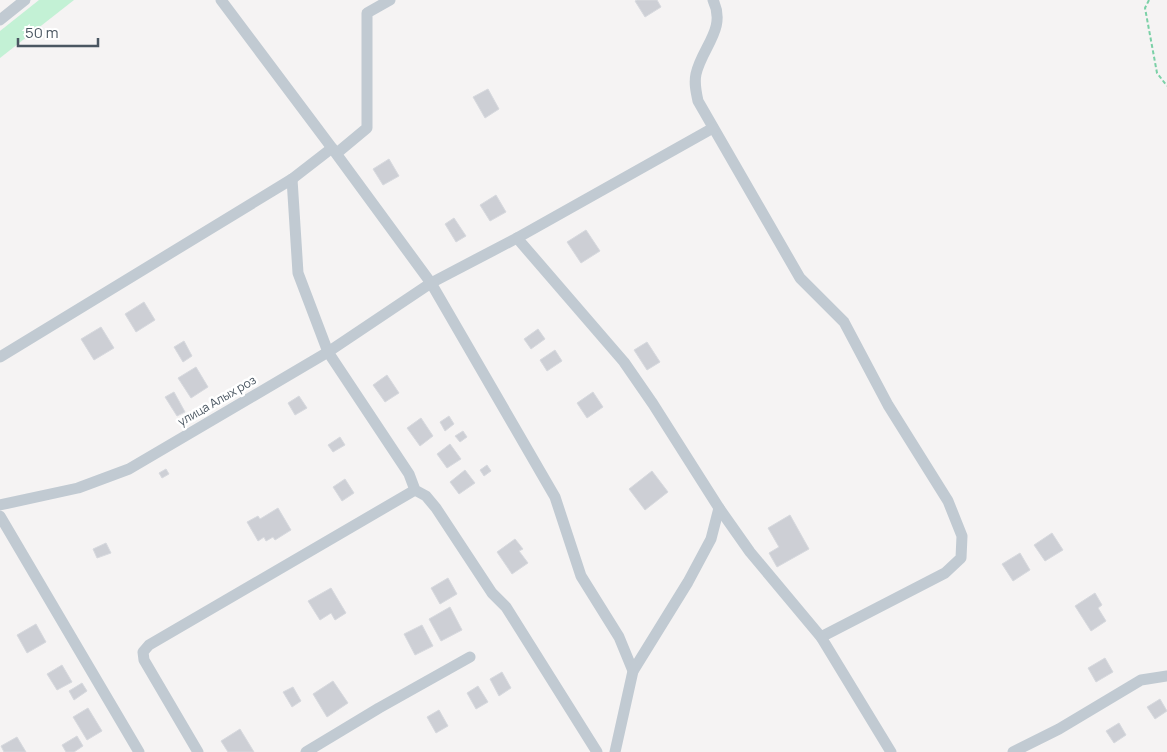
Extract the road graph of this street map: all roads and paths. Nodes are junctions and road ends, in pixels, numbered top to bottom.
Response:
1 (25, 0) edge
2 (221, 0) edge
3 (390, 0) edge
4 (713, 0) edge
5 (1149, 0) edge
6 (0, 20) edge
7 (1167, 86) edge
8 (713, 128) junction
9 (335, 150) junction
10 (292, 179) junction
11 (517, 238) junction
12 (431, 283) junction
13 (328, 352) junction
14 (0, 357) edge
15 (415, 490) junction
16 (0, 505) edge
17 (719, 508) junction
18 (0, 516) edge
19 (820, 638) junction
20 (470, 657) dead end
21 (633, 671) junction
22 (1167, 676) edge
23 (139, 752) edge
24 (198, 752) edge
25 (306, 752) edge
26 (597, 752) edge
27 (615, 752) edge
28 (891, 752) edge
29 (1013, 752) edge

1 - 6 street
2 - 9 street
3 - 9 street
4 - 8 street
5 - 7 path
8 - 11 street, улица Алых роз
8 - 19 street
9 - 10 street
9 - 12 street
10 - 13 street
10 - 14 street
11 - 12 street, улица Алых роз
11 - 17 street
12 - 13 street, улица Алых роз
12 - 21 street
13 - 15 street
13 - 16 street, улица Алых роз
15 - 24 street
15 - 26 street
17 - 19 street
17 - 21 street
18 - 23 street
19 - 28 street
20 - 25 street
21 - 27 street
22 - 29 street

